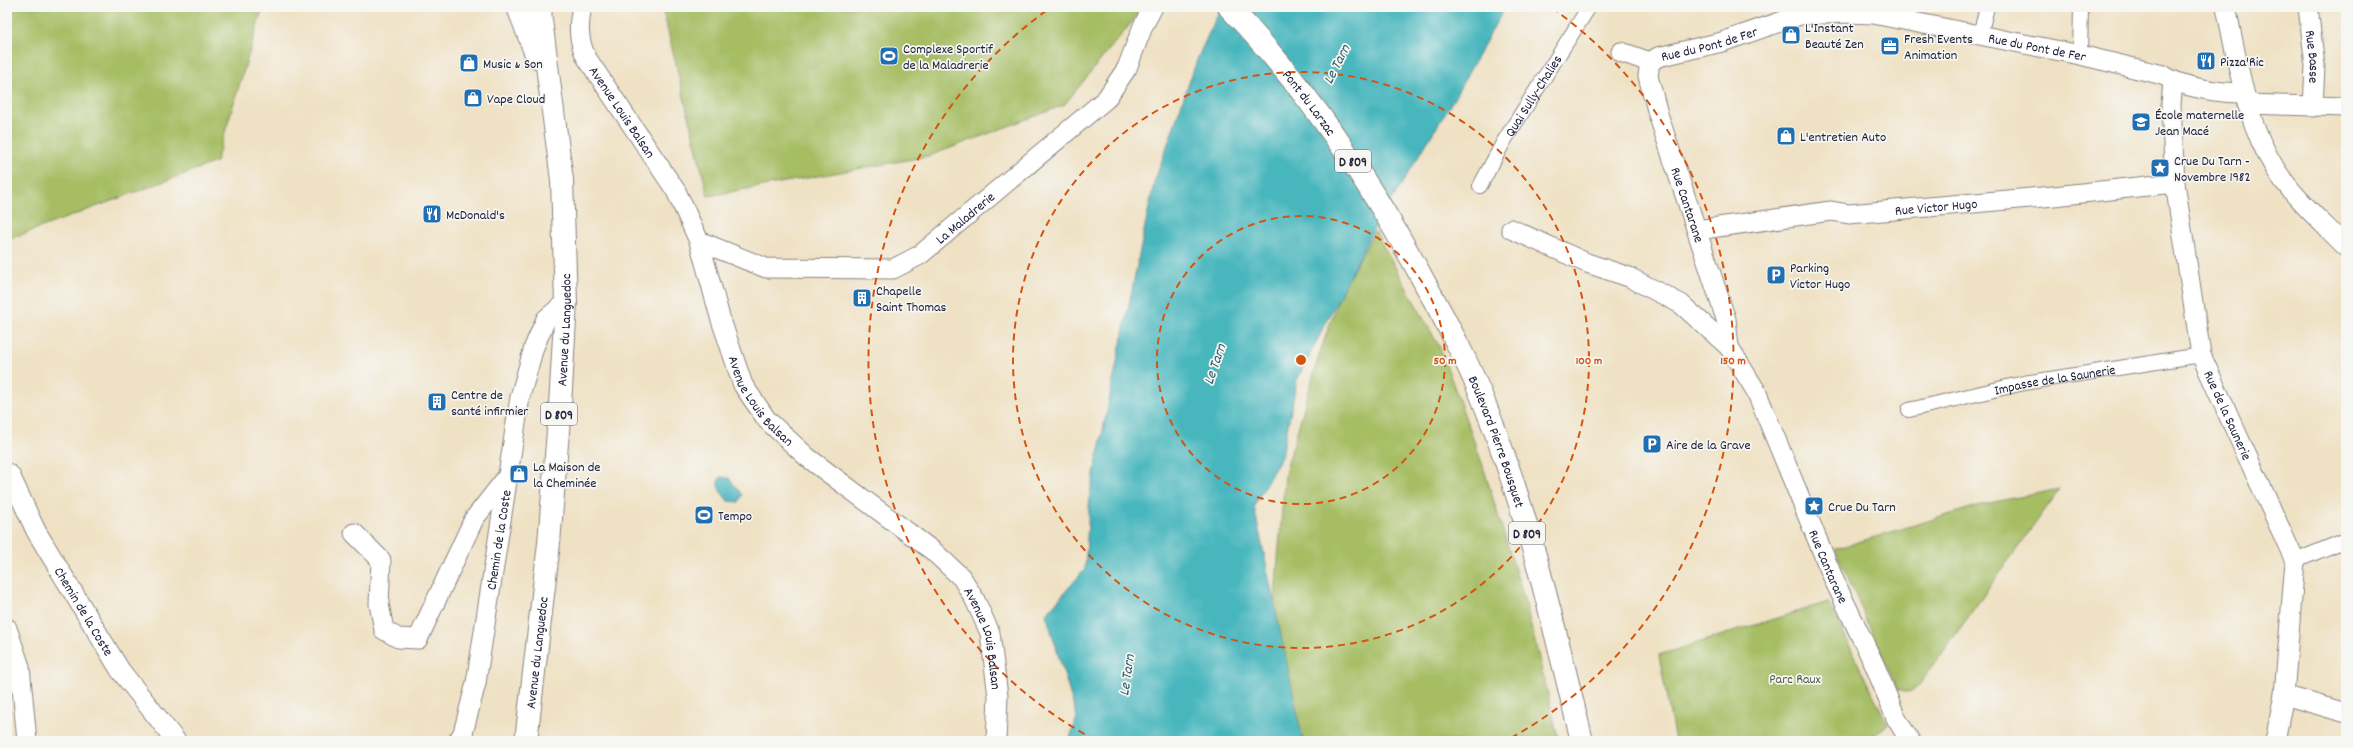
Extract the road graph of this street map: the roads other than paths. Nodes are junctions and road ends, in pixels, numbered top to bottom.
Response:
1 (518, 7) edge
2 (542, 7) edge
3 (582, 7) edge
4 (1153, 7) edge
5 (1230, 7) edge
6 (1589, 7) edge
7 (1987, 7) edge
8 (2081, 7) edge
9 (2226, 7) edge
10 (2308, 7) edge
11 (1872, 11) edge
12 (1980, 35) junction
13 (1621, 52) dead end
14 (2080, 55) junction
15 (1650, 62) junction
16 (2173, 82) junction
17 (548, 86) junction
18 (2246, 98) junction
19 (2313, 107) junction
20 (2346, 107) edge
21 (2175, 182) junction
22 (1480, 186) dead end
23 (1511, 229) dead end
24 (1697, 230) junction
25 (699, 241) junction
26 (2346, 247) edge
27 (566, 302) junction
28 (1451, 331) joint
29 (1729, 347) junction
30 (2201, 355) junction
31 (1909, 410) dead end
32 (7, 473) edge
33 (508, 476) junction
34 (354, 533) dead end
35 (2346, 540) edge
36 (2295, 561) junction
37 (7, 628) edge
38 (2284, 695) junction
39 (2346, 713) edge
40 (27, 741) edge
41 (176, 741) edge
42 (458, 741) edge
43 (526, 741) edge
44 (996, 741) edge
45 (1582, 741) edge
46 (1910, 741) edge
47 (2275, 741) edge

1 - 17 main road, Avenue du Languedoc / D 809
2 - 17 main road, Avenue du Languedoc / D 809
3 - 25 street, Avenue Louis Balsan
4 - 25 street, La Maladrerie
5 - 28 main road, Pont du Larzac / D 809
6 - 22 street, Quai Sully-Chalies
7 - 12 street
8 - 14 street
9 - 18 street
10 - 19 street, Rue Basse
11 - 12 street, Rue du Pont de Fer
11 - 15 street, Rue du Pont de Fer
12 - 14 street, Rue du Pont de Fer
13 - 15 street, Rue du Pont de Fer
14 - 16 street, Rue du Pont de Fer
15 - 24 street, Rue Cantarane
16 - 18 street, Rue du Pont de Fer
16 - 21 street, Rue de la Saunerie
17 - 27 main road, Avenue du Languedoc / D 809
18 - 19 street, Rue du Pont de Fer
18 - 26 street
19 - 20 street, Rue du Pont de Fer
21 - 24 street, Rue Victor Hugo
21 - 30 street, Rue de la Saunerie
23 - 29 street, Rue Cantarane
24 - 29 street, Rue Cantarane
25 - 44 street, Avenue Louis Balsan
27 - 33 street, Chemin de la Coste
27 - 43 main road, Avenue du Languedoc / D 809
28 - 45 main road, Boulevard Pierre Bousquet / D 809
29 - 46 street, Rue Cantarane
30 - 31 street, Impasse de la Saunerie
30 - 36 street, Rue de la Saunerie
32 - 41 street, Chemin de la Coste
33 - 34 street
33 - 42 street, Chemin de la Coste
35 - 36 street
36 - 38 street, Rue de la Saunerie
37 - 40 street
38 - 39 street
38 - 47 street, Rue de la Saunerie

